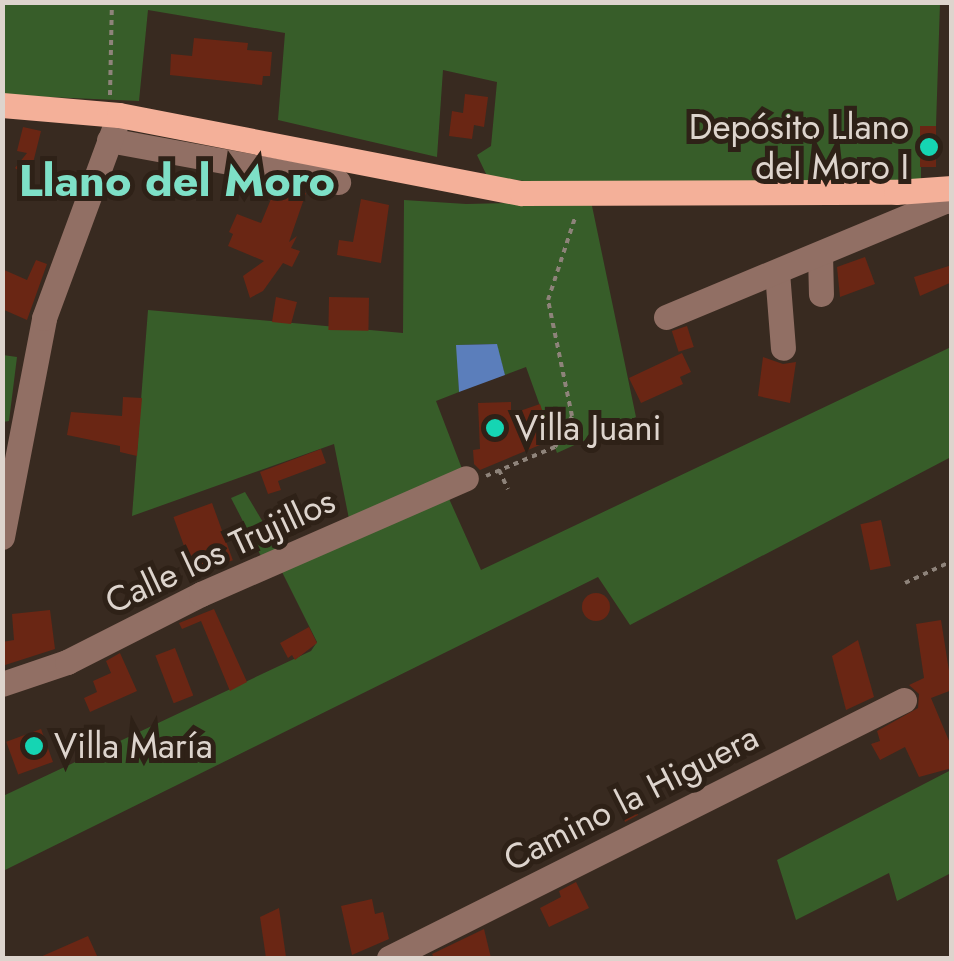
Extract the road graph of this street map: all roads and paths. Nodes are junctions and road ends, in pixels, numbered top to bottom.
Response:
1 (112, 2) edge
2 (2, 106) edge
3 (113, 123) junction
4 (338, 182) dead end
5 (578, 192) junction
6 (948, 198) edge
7 (820, 254) junction
8 (778, 272) junction
9 (821, 294) dead end
10 (666, 318) dead end
11 (784, 348) dead end
12 (499, 470) junction
13 (466, 478) joint
14 (508, 489) dead end
15 (2, 537) edge
16 (952, 561) edge
17 (905, 583) dead end
18 (2, 684) edge
19 (904, 700) dead end
20 (389, 958) edge

1 - 3 path
2 - 3 main road
3 - 4 street
3 - 5 main road
3 - 15 street
5 - 6 main road
5 - 12 path
6 - 7 street
7 - 8 street
7 - 9 street
8 - 10 street
8 - 11 street
12 - 13 path
12 - 14 path
13 - 18 street, Calle los Trujillos
16 - 17 path
19 - 20 street, Camino la Higuera

